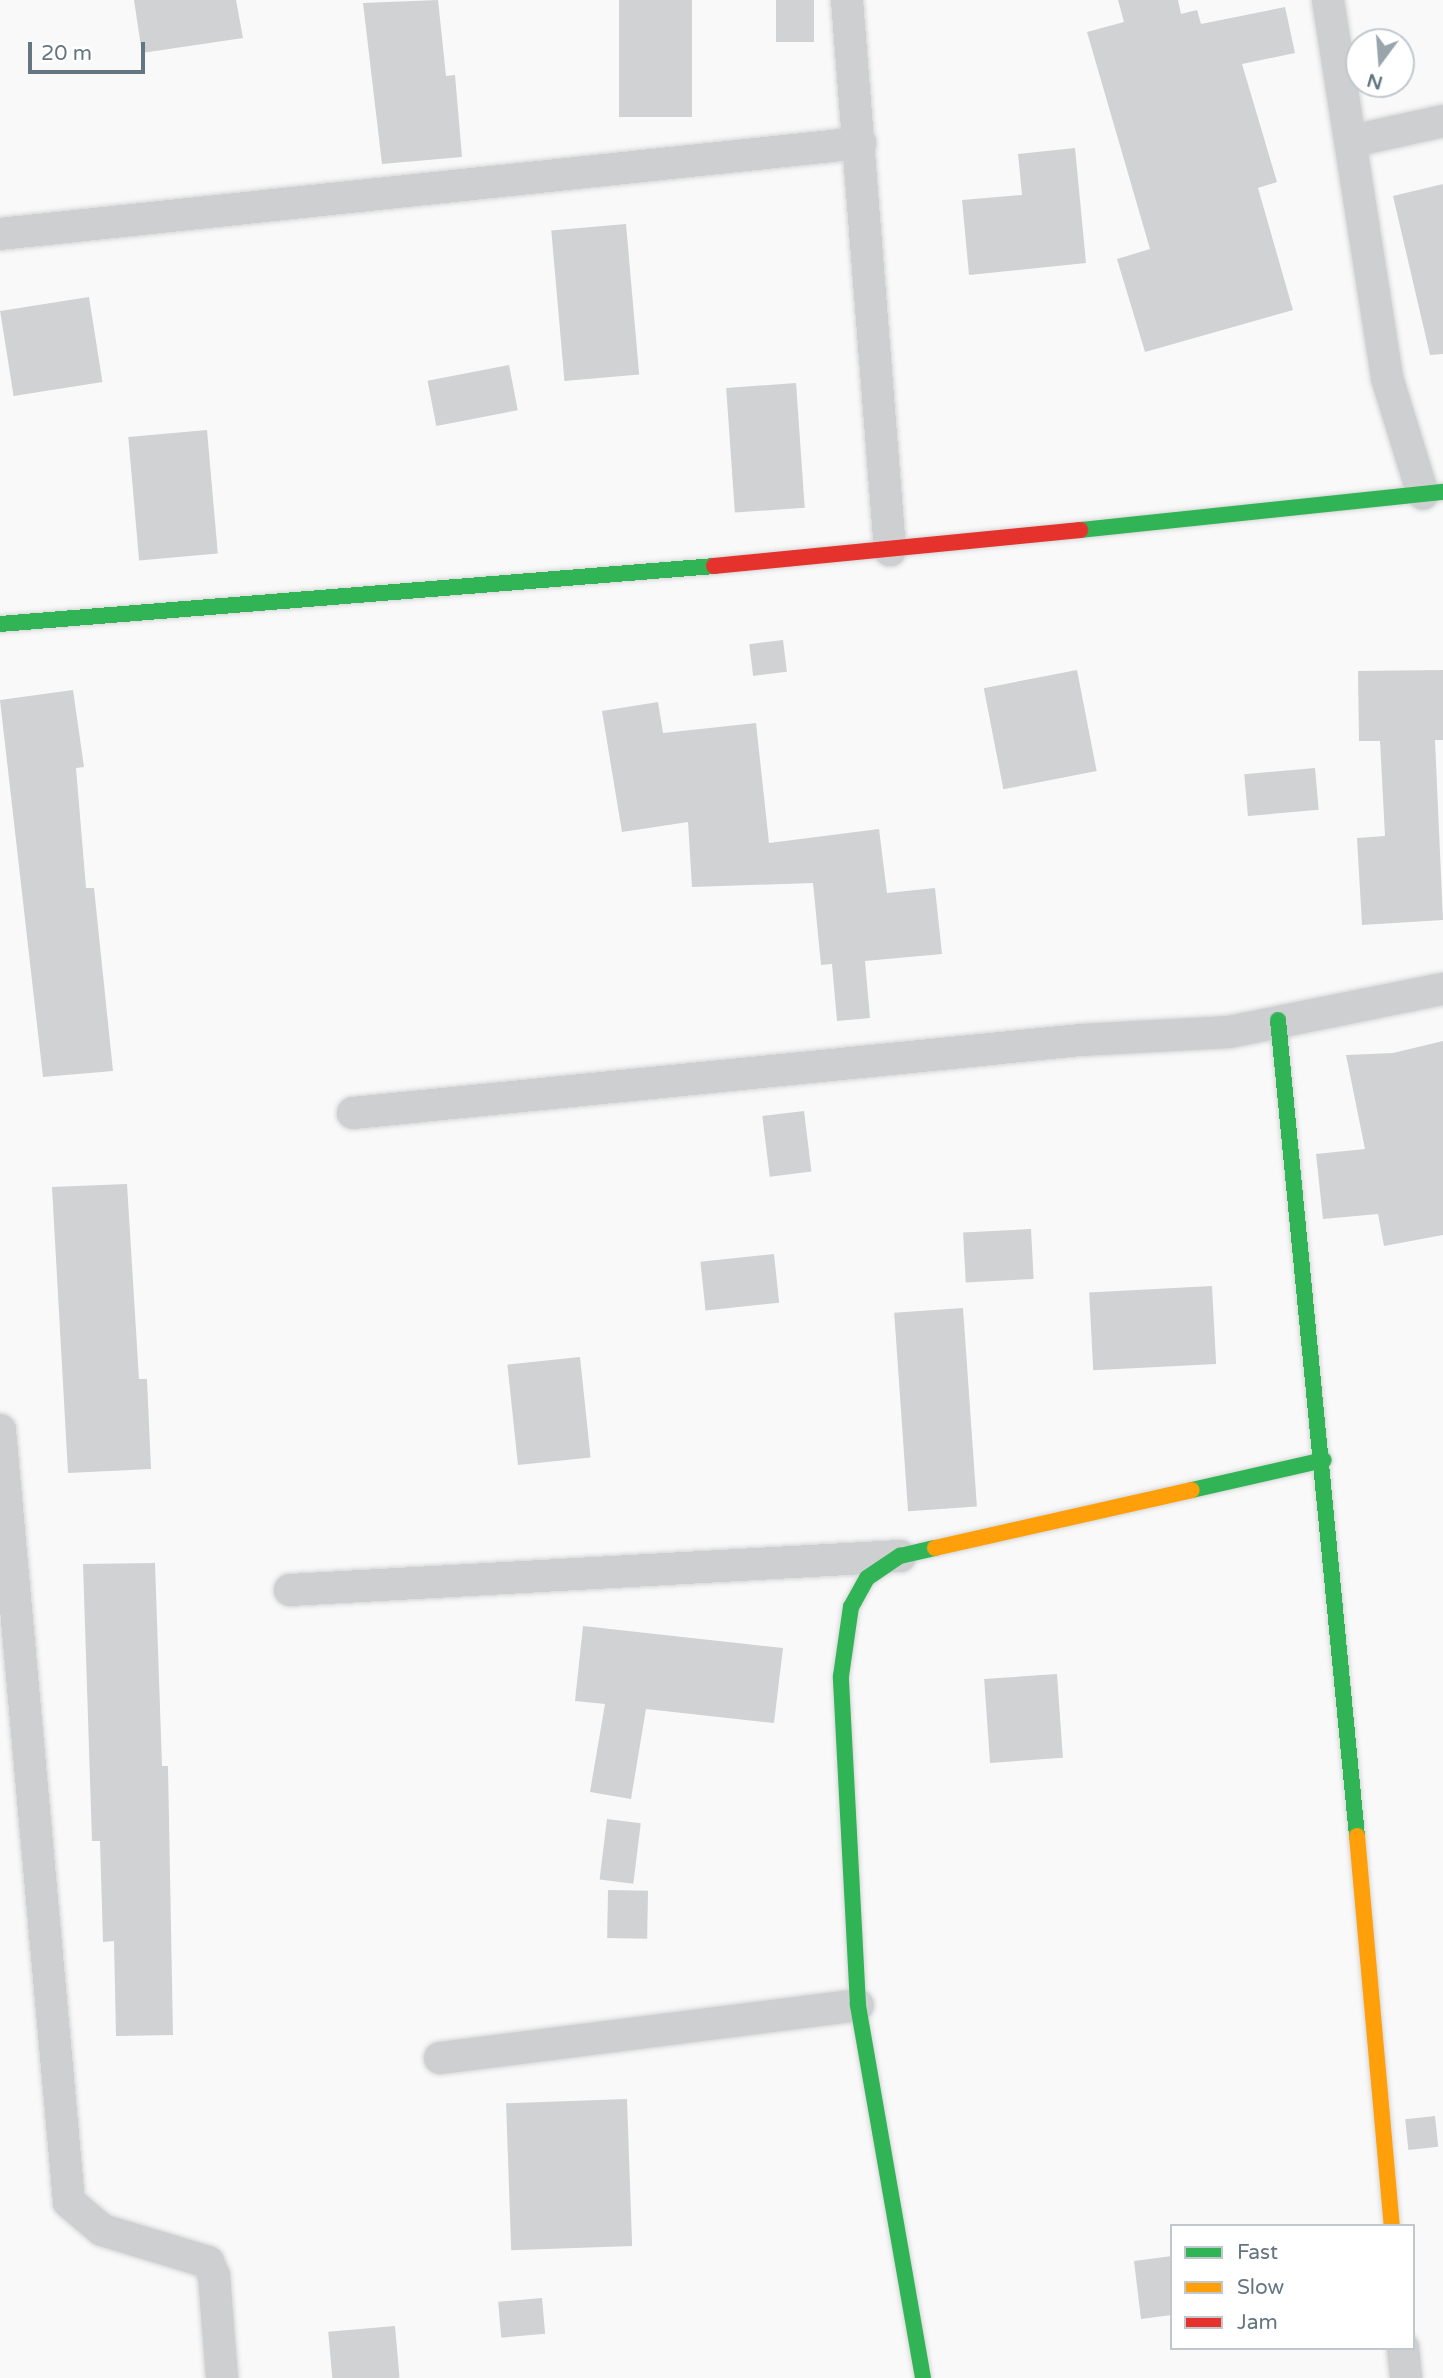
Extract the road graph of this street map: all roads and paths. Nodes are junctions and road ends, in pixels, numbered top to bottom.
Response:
1 (847, 0) edge
2 (1328, 0) edge
3 (1443, 121) edge
4 (1353, 141) junction
5 (860, 143) junction
6 (0, 234) edge
7 (1433, 493) edge
8 (890, 550) junction
9 (0, 624) edge
10 (1443, 989) edge
11 (1278, 1020) junction
12 (353, 1113) dead end
13 (0, 1430) edge
14 (1324, 1460) junction
15 (4, 1513) edge
16 (900, 1556) junction
17 (290, 1590) dead end
18 (858, 2005) junction
19 (440, 2058) dead end
20 (1392, 2224) edge
21 (1403, 2350) edge
22 (222, 2378) edge
23 (923, 2378) edge
24 (1406, 2378) edge

1 - 5 street
2 - 4 street
3 - 4 street
4 - 7 street
5 - 6 street
5 - 8 street
7 - 8 street
8 - 9 street
10 - 11 street
11 - 12 street
11 - 14 street
13 - 15 street
14 - 16 street
14 - 20 street
15 - 22 street
16 - 17 street
16 - 18 street
18 - 19 street
18 - 23 street
21 - 24 street

